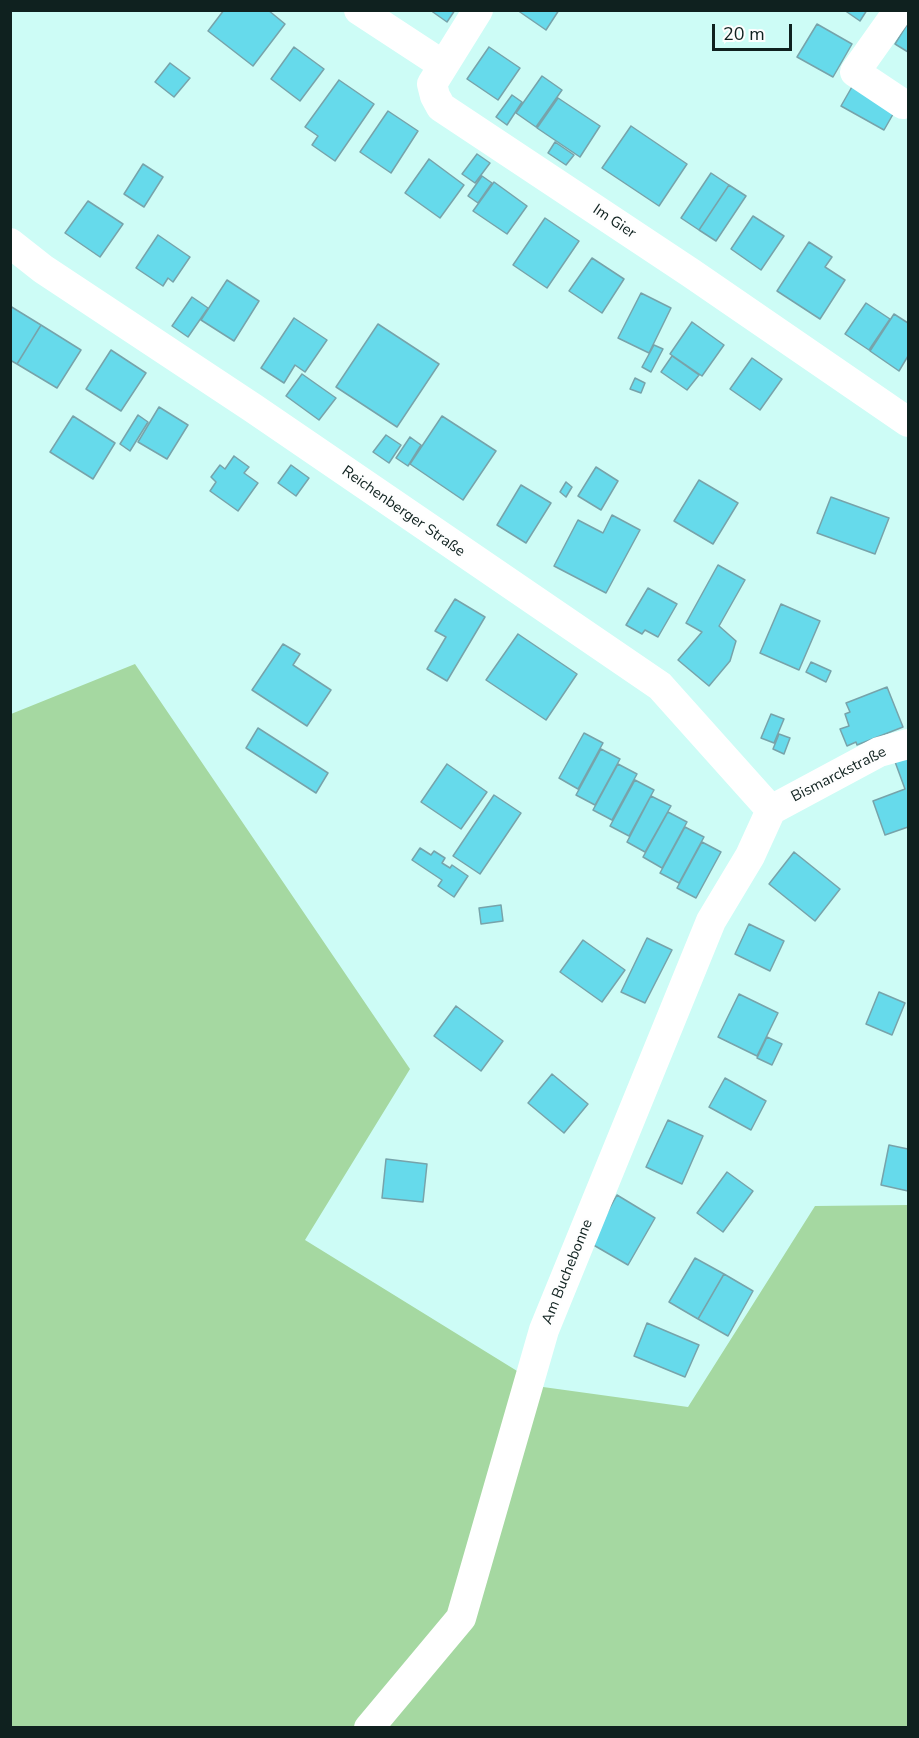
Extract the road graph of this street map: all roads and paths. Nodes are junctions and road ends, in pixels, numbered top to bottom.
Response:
1 (359, 10) edge
2 (478, 10) edge
3 (899, 10) edge
4 (443, 65) junction
5 (903, 104) dead end
6 (10, 243) edge
7 (909, 422) edge
8 (909, 744) edge
9 (771, 810) junction
10 (369, 1728) edge

1 - 4 street
2 - 4 street
3 - 5 street
4 - 7 street, Im Gier
6 - 9 street, Reichenberger Straße
8 - 9 street, Bismarckstraße
9 - 10 street, Am Buchebonne

